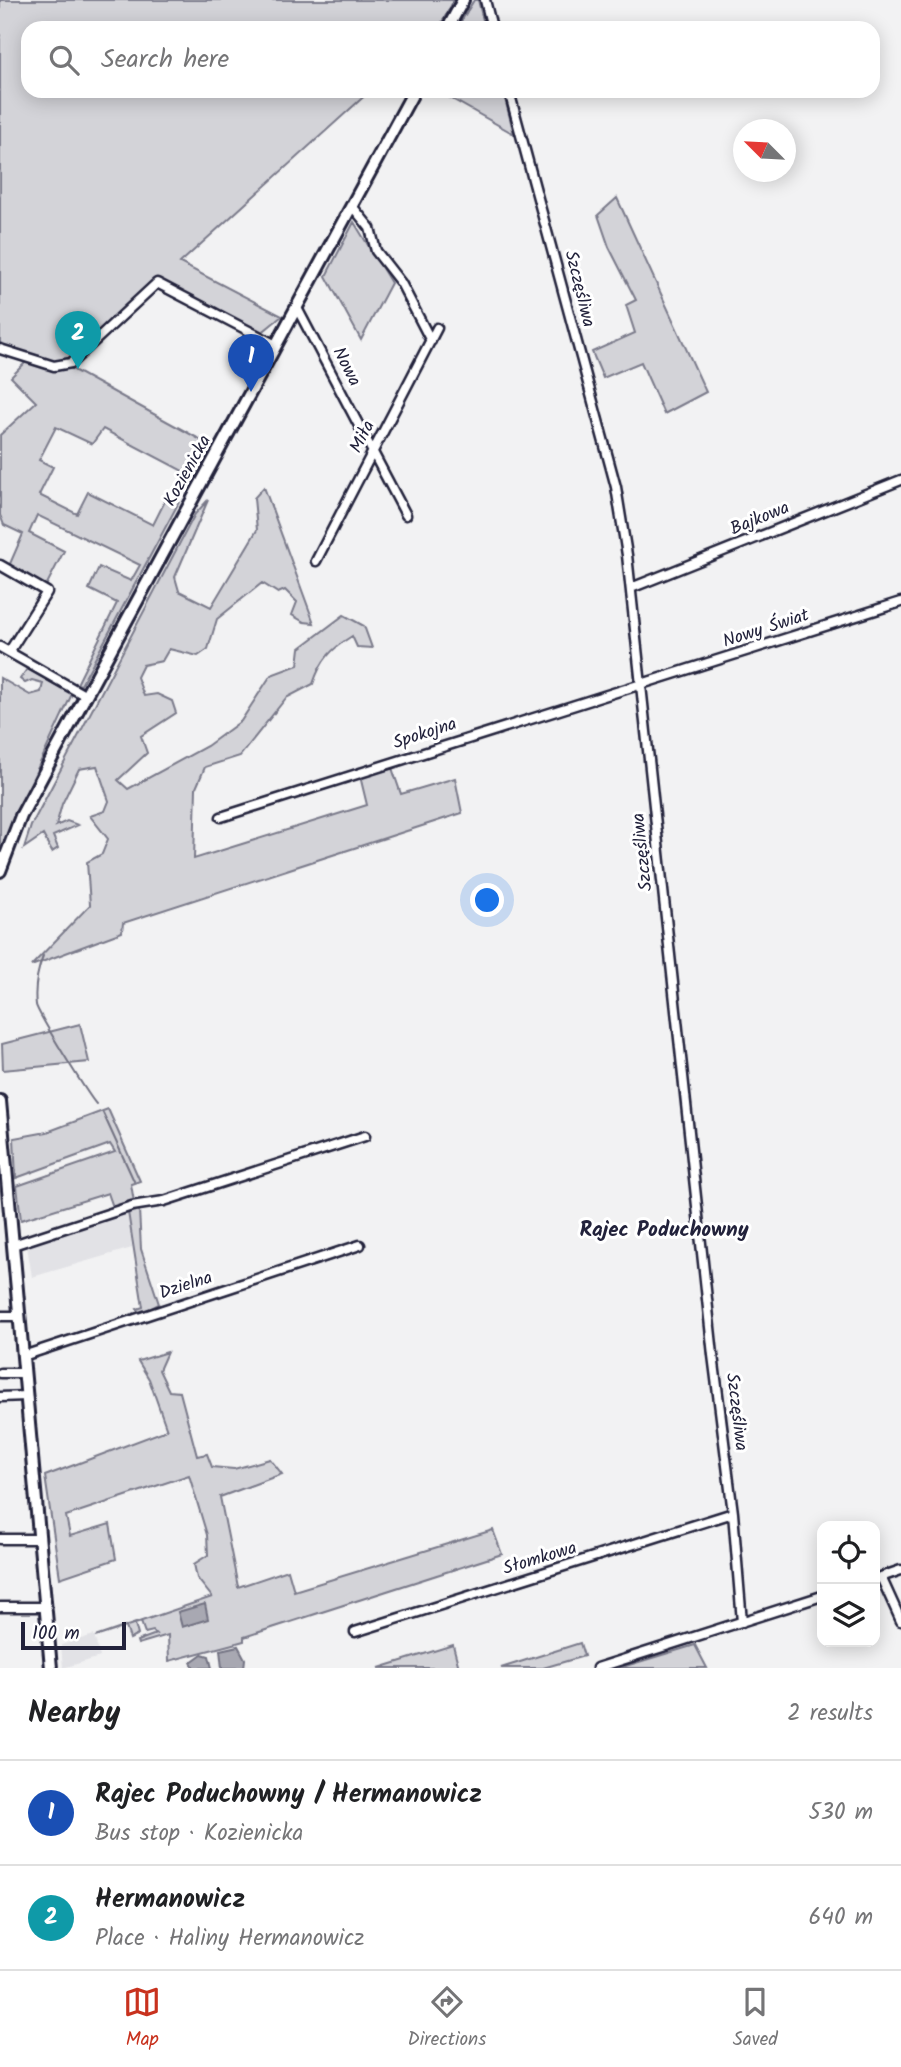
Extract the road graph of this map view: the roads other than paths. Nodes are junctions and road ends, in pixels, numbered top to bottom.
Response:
1 (463, 0) edge
2 (485, 0) edge
3 (452, 21) edge
4 (490, 21) edge
5 (410, 98) edge
6 (511, 98) edge
7 (352, 206) junction
8 (297, 308) junction
9 (438, 328) dead end
10 (431, 341) junction
11 (276, 345) junction
12 (0, 349) edge
13 (373, 454) junction
14 (901, 480) edge
15 (406, 515) dead end
16 (316, 561) dead end
17 (0, 565) edge
18 (631, 587) junction
19 (901, 602) edge
20 (0, 647) edge
21 (9, 652) junction
22 (641, 683) junction
23 (86, 696) junction
24 (221, 817) dead end
25 (0, 870) edge
26 (0, 1101) edge
27 (365, 1136) dead end
28 (4, 1186) edge
29 (13, 1245) junction
30 (360, 1245) dead end
31 (0, 1316) edge
32 (19, 1316) junction
33 (23, 1356) junction
34 (0, 1373) edge
35 (24, 1373) junction
36 (26, 1396) junction
37 (0, 1397) edge
38 (733, 1513) junction
39 (0, 1539) edge
40 (40, 1539) junction
41 (901, 1570) edge
42 (880, 1577) edge
43 (880, 1582) edge
44 (817, 1598) edge
45 (0, 1607) edge
46 (46, 1607) junction
47 (901, 1621) edge
48 (742, 1622) junction
49 (355, 1632) dead end
50 (51, 1668) edge
51 (597, 1668) edge

1 - 3 main road
2 - 4 street
5 - 7 main road, Kozienicka
6 - 18 street, Szczęśliwa
7 - 8 main road, Kozienicka
7 - 10 street
8 - 11 main road, Kozienicka
8 - 13 street, Nowa
9 - 10 street, Miła
10 - 13 street, Miła
11 - 12 street
11 - 23 main road, Kozienicka
13 - 15 street, Nowa
13 - 16 street, Miła
14 - 18 street, Bajkowa
17 - 21 street
18 - 22 street, Szczęśliwa
19 - 22 street, Nowy Świat
20 - 21 street
21 - 23 street
22 - 24 street, Spokojna
22 - 38 street, Szczęśliwa
23 - 25 main road, Kozienicka
26 - 28 main road
27 - 29 street
28 - 29 main road
29 - 32 main road
30 - 33 street, Dzielna
31 - 32 street
32 - 33 main road
33 - 35 main road
34 - 35 street
35 - 36 main road
36 - 37 street
36 - 40 main road
38 - 48 street, Szczęśliwa
38 - 49 street, Słomkowa
39 - 40 street
40 - 46 main road
41 - 42 street
43 - 47 street
44 - 48 street
45 - 46 street
46 - 50 main road
48 - 51 street

